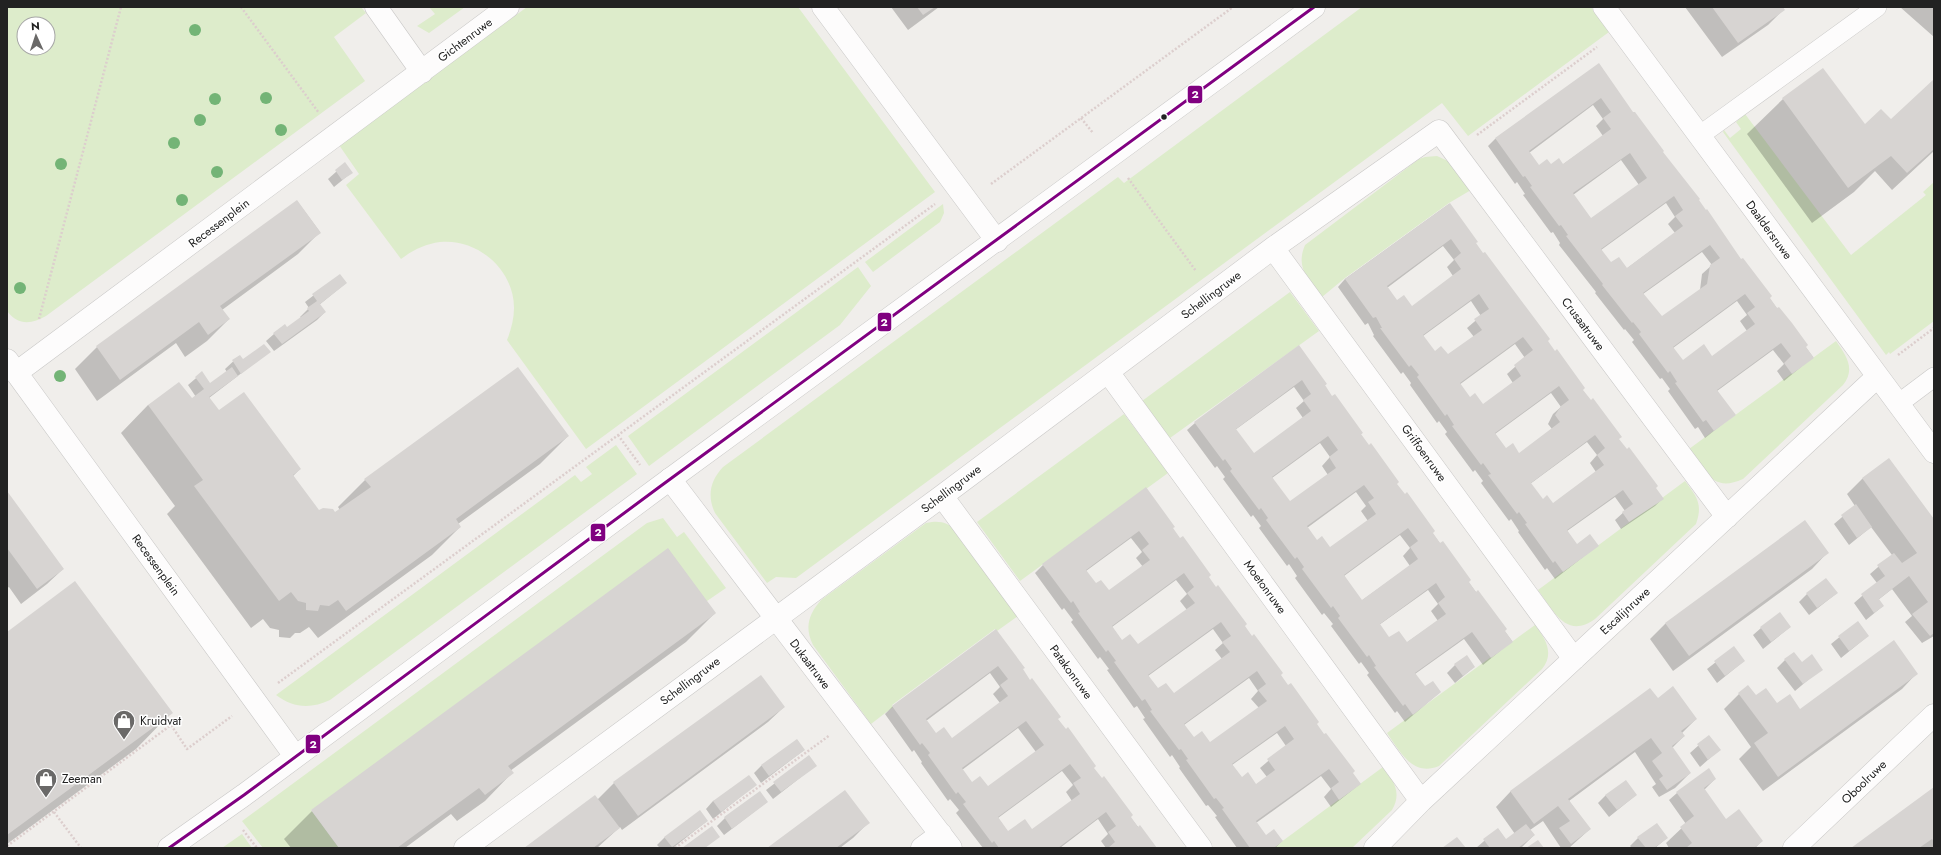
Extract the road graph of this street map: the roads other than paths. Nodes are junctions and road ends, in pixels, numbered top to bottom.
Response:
1 (376, 7) edge
2 (508, 7) edge
3 (824, 7) edge
4 (1314, 7) edge
5 (1604, 7) edge
6 (1877, 7) edge
7 (422, 72) junction
8 (1439, 131) joint
9 (1700, 136) junction
10 (997, 241) junction
11 (1273, 248) junction
12 (12, 367) edge
13 (1108, 372) junction
14 (1875, 375) junction
15 (1934, 377) edge
16 (1898, 404) junction
17 (1934, 452) edge
18 (664, 484) junction
19 (942, 496) junction
20 (1727, 517) junction
21 (775, 618) junction
22 (1574, 658) junction
23 (1934, 715) edge
24 (295, 756) junction
25 (1421, 802) junction
26 (946, 841) edge
27 (169, 848) edge
28 (465, 848) edge
29 (922, 848) edge
30 (1201, 848) edge
31 (1375, 848) edge
32 (1794, 848) edge

1 - 7 street
2 - 7 street, Gichtenruwe
3 - 10 street
4 - 10 street
5 - 9 street, Daaldersruwe
6 - 9 lane
7 - 12 street, Recessenplein
8 - 11 street, Schellingruwe
8 - 20 street, Crusaatruwe
9 - 14 street, Daaldersruwe
10 - 18 street
11 - 13 street, Schellingruwe
11 - 22 street, Griffoenruwe
12 - 24 street, Recessenplein
13 - 19 street, Schellingruwe
13 - 25 street, Moetonruwe
14 - 16 street, Daaldersruwe
14 - 20 street, Escalijnruwe
15 - 16 lane
16 - 17 street, Daaldersruwe
18 - 21 street, Dukaatruwe
18 - 24 street
19 - 21 street, Schellingruwe
19 - 30 street, Patakonruwe
20 - 22 street, Escalijnruwe
21 - 26 street, Dukaatruwe
21 - 28 street, Schellingruwe
22 - 25 street, Escalijnruwe
23 - 32 street, Oboolruwe
24 - 27 street
25 - 31 street, Escalijnruwe
26 - 29 street

